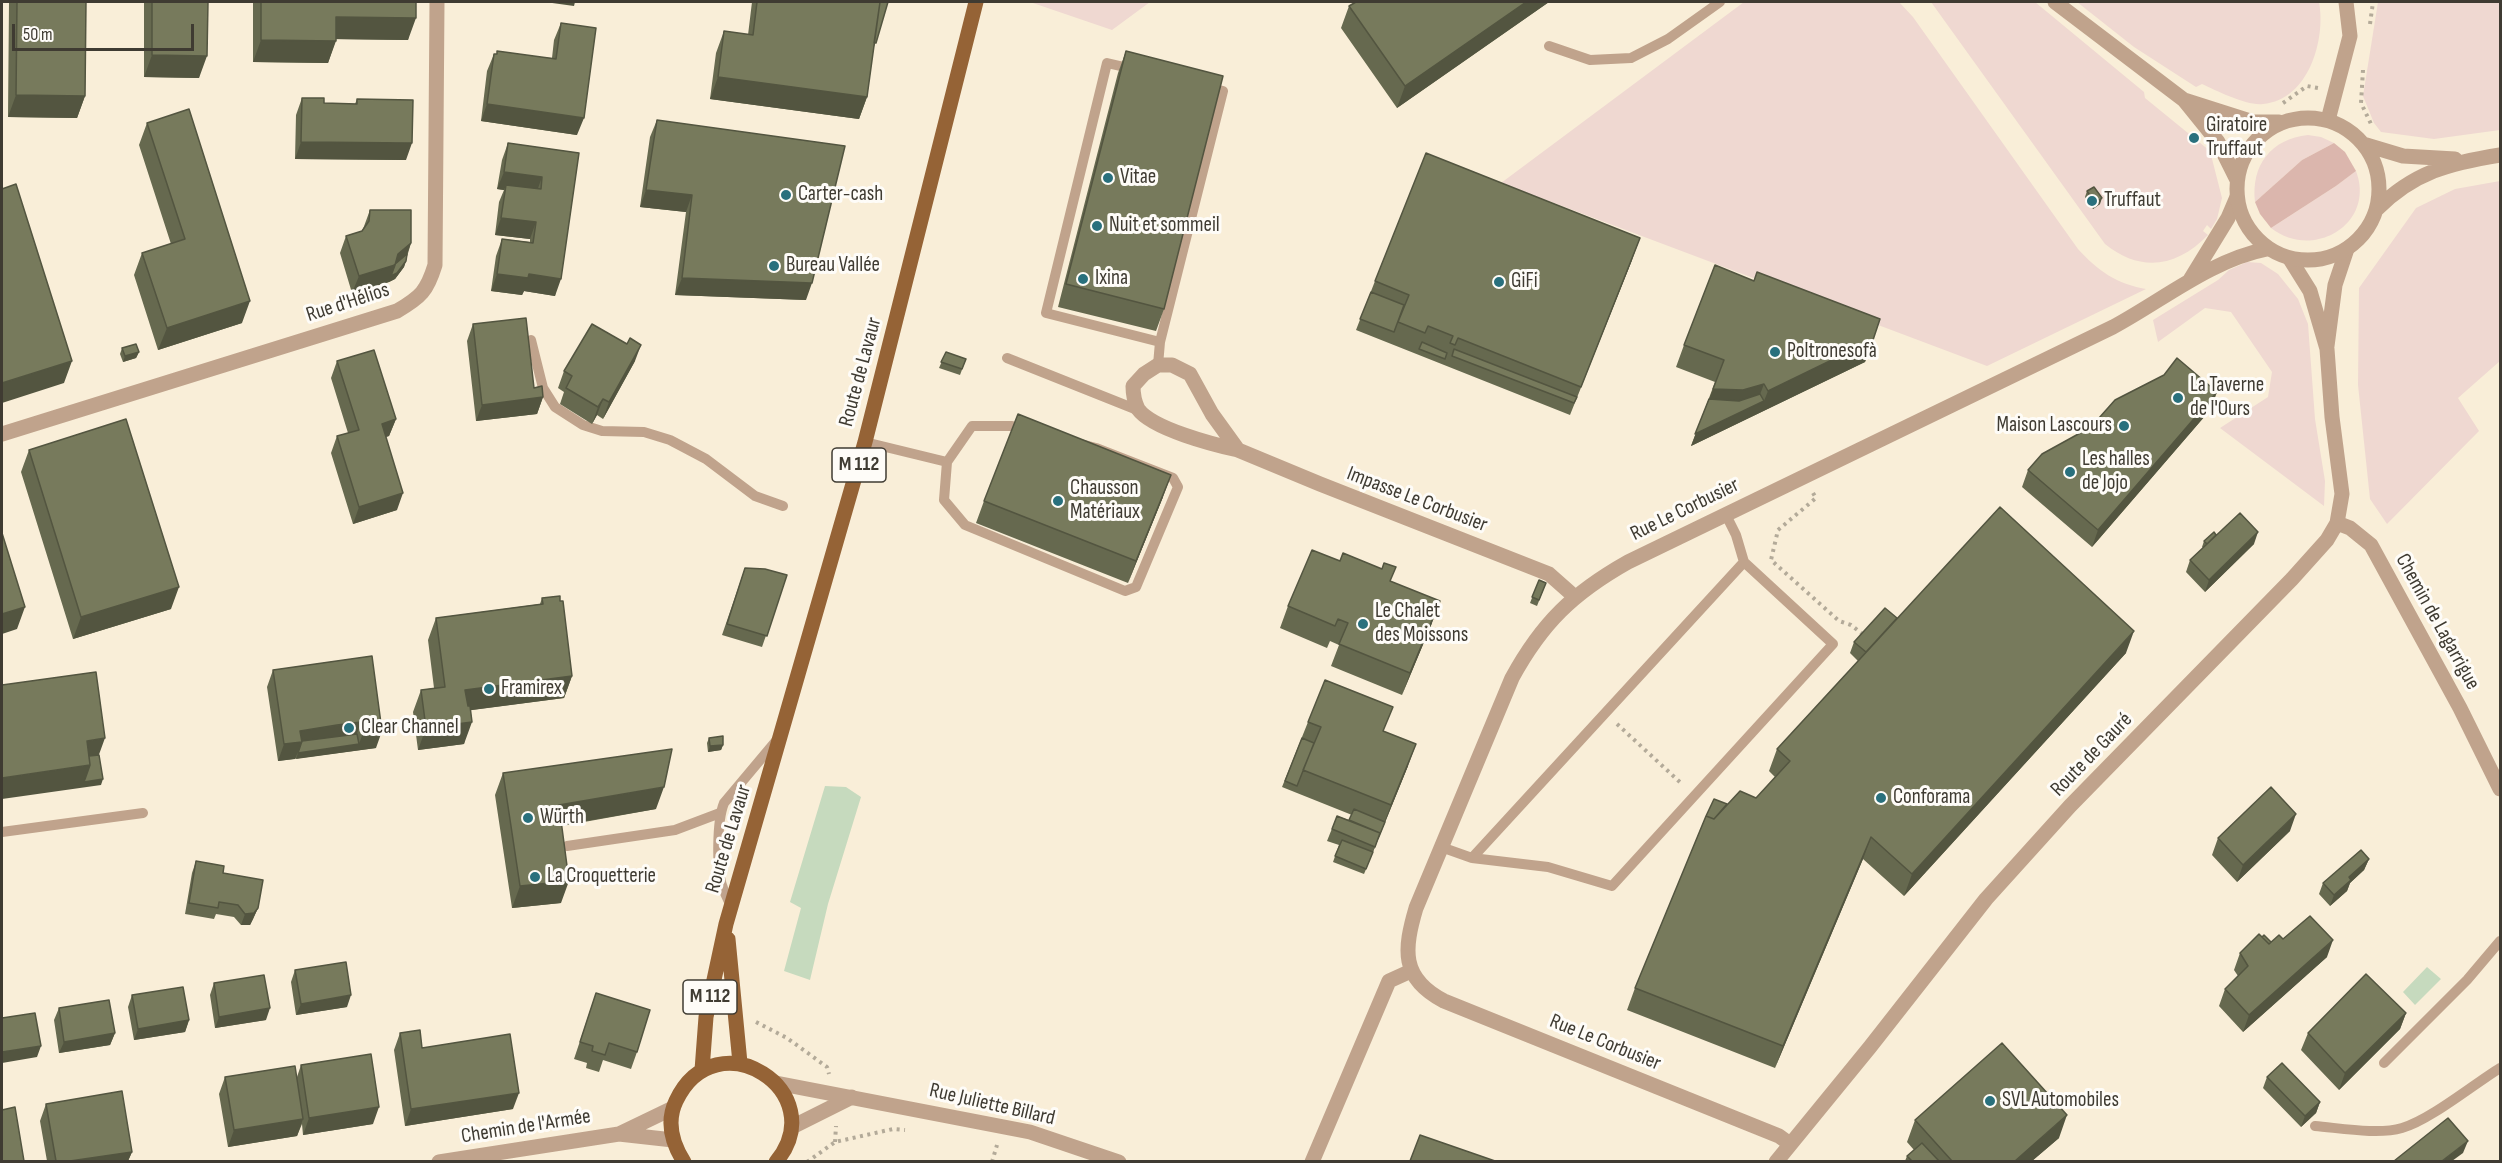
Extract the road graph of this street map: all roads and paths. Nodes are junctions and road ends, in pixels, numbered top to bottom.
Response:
1 (437, 2) edge
2 (976, 2) edge
3 (1720, 2) edge
4 (2055, 2) edge
5 (2346, 2) edge
6 (2373, 2) edge
7 (2370, 25) dead end
8 (1550, 46) dead end
9 (2365, 60) dead end
10 (1142, 71) edge
11 (1200, 85) edge
12 (2335, 93) junction
13 (2360, 96) junction
14 (2184, 100) junction
15 (2277, 106) dead end
16 (2328, 120) junction
17 (2282, 122) junction
18 (2377, 133) dead end
19 (2363, 144) junction
20 (2500, 155) edge
21 (2470, 160) junction
22 (2237, 180) junction
23 (2236, 197) junction
24 (2377, 209) junction
25 (2267, 249) junction
26 (2346, 249) junction
27 (2290, 259) junction
28 (2190, 280) junction
29 (531, 340) edge
30 (1160, 342) junction
31 (2327, 349) junction
32 (1007, 358) dead end
33 (1158, 366) junction
34 (1140, 411) junction
35 (2, 434) edge
36 (865, 442) junction
37 (1238, 450) junction
38 (947, 462) junction
39 (1804, 475) junction
40 (783, 506) dead end
41 (1725, 513) junction
42 (2337, 523) junction
43 (1744, 562) junction
44 (1575, 597) junction
45 (1866, 636) edge
46 (1605, 714) junction
47 (782, 734) junction
48 (2500, 789) edge
49 (1695, 796) junction
50 (143, 813) dead end
51 (720, 813) junction
52 (2, 832) edge
53 (567, 846) edge
54 (1441, 847) junction
55 (1472, 858) junction
56 (731, 906) junction
57 (726, 924) junction
58 (2500, 941) edge
59 (1411, 971) junction
60 (740, 1063) junction
61 (2384, 1063) dead end
62 (2500, 1068) edge
63 (702, 1070) junction
64 (776, 1083) junction
65 (852, 1097) junction
66 (673, 1108) junction
67 (2315, 1126) dead end
68 (792, 1127) junction
69 (913, 1130) dead end
70 (619, 1134) junction
71 (673, 1140) junction
72 (1790, 1144) junction
73 (1101, 1158) edge
74 (440, 1161) edge
75 (684, 1161) edge
76 (776, 1161) edge
77 (807, 1161) edge
78 (1119, 1161) edge
79 (1312, 1161) edge
80 (1776, 1161) edge

1 - 35 street, Rue d'Hélios
2 - 36 main road, Route de Lavaur / M 112
3 - 8 lane
4 - 14 street
5 - 12 street
6 - 7 path
9 - 13 path
10 - 30 lane
11 - 30 lane
12 - 13 path
12 - 15 path
12 - 16 street
13 - 18 path
14 - 17 street
14 - 22 street
16 - 17 street
16 - 19 street
17 - 22 street
19 - 21 street
19 - 24 street
20 - 21 street
21 - 24 street
22 - 23 street
23 - 25 street
23 - 28 street, Rue Le Corbusier
24 - 26 street
25 - 27 street
25 - 28 street, Rue Le Corbusier
26 - 27 street
26 - 31 street, Route de Gauré
27 - 31 street, Route de Gauré
28 - 39 street, Rue Le Corbusier
29 - 40 lane
30 - 33 lane
31 - 42 street, Route de Gauré
32 - 34 lane
33 - 34 street
33 - 37 street
34 - 37 street, Impasse Le Corbusier
36 - 38 lane
36 - 47 main road, Route de Lavaur / M 112
37 - 44 street, Impasse Le Corbusier
38 - 38 lane
39 - 41 street, Rue Le Corbusier
39 - 45 path
41 - 43 lane
41 - 44 street, Rue Le Corbusier
42 - 48 street, Chemin de Lagarrigue
42 - 72 street, Route de Gauré
43 - 46 lane
43 - 49 lane
44 - 54 street, Rue Le Corbusier
46 - 49 path
46 - 55 lane
47 - 51 lane
47 - 56 main road, Route de Lavaur / M 112
49 - 55 lane
50 - 52 lane
51 - 53 lane
51 - 56 lane
54 - 55 lane
54 - 59 street, Rue Le Corbusier
56 - 57 main road, Route de Lavaur / M 112
57 - 60 main road, Route de Lavaur / M 112
57 - 63 main road, Route de Lavaur / M 112
58 - 61 lane
59 - 72 street, Rue Le Corbusier
59 - 79 street
60 - 63 main road
60 - 64 main road
62 - 67 lane
63 - 66 main road
64 - 65 street, Rue Juliette Billard
64 - 68 main road
65 - 68 street
65 - 73 street, Rue Juliette Billard
66 - 70 street, Chemin de l'Armée
66 - 71 main road
68 - 76 main road
69 - 77 path, Rue Juliette Billard
70 - 71 street, Chemin de l'Armée
70 - 74 street, Chemin de l'Armée
71 - 75 main road
72 - 80 street, Route de Gauré
73 - 78 street, Rue Juliette Billard

